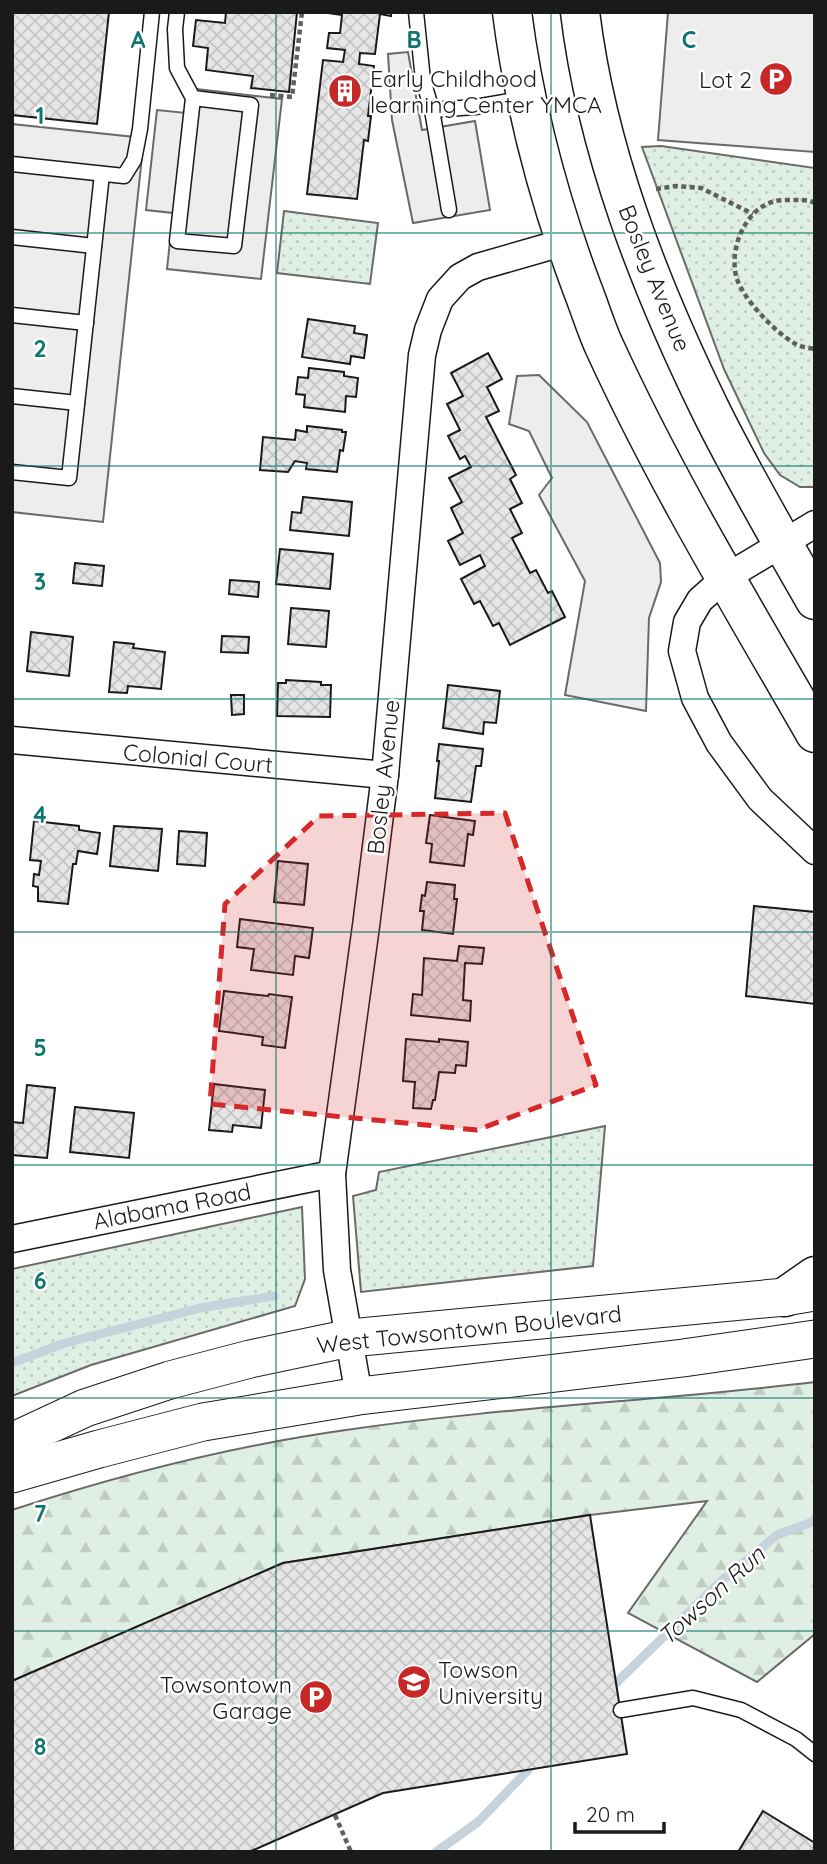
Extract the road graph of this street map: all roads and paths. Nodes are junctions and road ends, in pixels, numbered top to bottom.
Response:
1 (152, 12) edge
2 (177, 12) edge
3 (302, 12) edge
4 (416, 12) edge
5 (512, 12) edge
6 (580, 12) edge
7 (265, 94) dead end
8 (193, 98) junction
9 (527, 98) junction
10 (432, 110) junction
11 (12, 164) edge
12 (102, 174) junction
13 (651, 190) dead end
14 (815, 203) edge
15 (449, 210) dead end
16 (753, 214) junction
17 (12, 237) edge
18 (565, 242) junction
19 (94, 246) junction
20 (12, 315) edge
21 (86, 323) junction
22 (815, 349) edge
23 (12, 396) edge
24 (77, 403) junction
25 (12, 472) edge
26 (815, 524) edge
27 (783, 543) junction
28 (725, 578) junction
29 (815, 600) edge
30 (815, 733) edge
31 (12, 740) edge
32 (385, 775) junction
33 (815, 851) edge
34 (332, 1174) junction
35 (12, 1239) edge
36 (805, 1288) edge
37 (350, 1338) junction
38 (815, 1339) edge
39 (359, 1396) junction
40 (12, 1442) edge
41 (12, 1474) edge
42 (621, 1710) dead end
43 (815, 1754) edge
44 (335, 1815) dead end
45 (351, 1852) edge

1 - 12 lane
2 - 8 lane
3 - 7 path
4 - 10 lane
5 - 9 main road
6 - 27 main road, Bosley Avenue
8 - 8 lane
9 - 10 lane
9 - 18 main road
10 - 15 lane
11 - 12 lane
12 - 19 lane
13 - 16 path
14 - 16 path
16 - 22 path
17 - 19 lane
18 - 28 main road
18 - 32 street, Bosley Avenue
19 - 21 lane
20 - 21 lane
21 - 24 lane
23 - 24 lane
24 - 25 lane
26 - 27 street
27 - 28 street
27 - 29 main road, Bosley Avenue
28 - 30 main road
28 - 33 street
31 - 32 street, Colonial Court
32 - 34 street, Bosley Avenue
34 - 35 street, Alabama Road
34 - 37 street, Bosley Avenue
36 - 37 main road, West Towsontown Boulevard
37 - 39 street, Bosley Avenue
37 - 40 main road, West Towsontown Boulevard
38 - 39 main road
39 - 41 main road
42 - 43 lane
44 - 45 path

